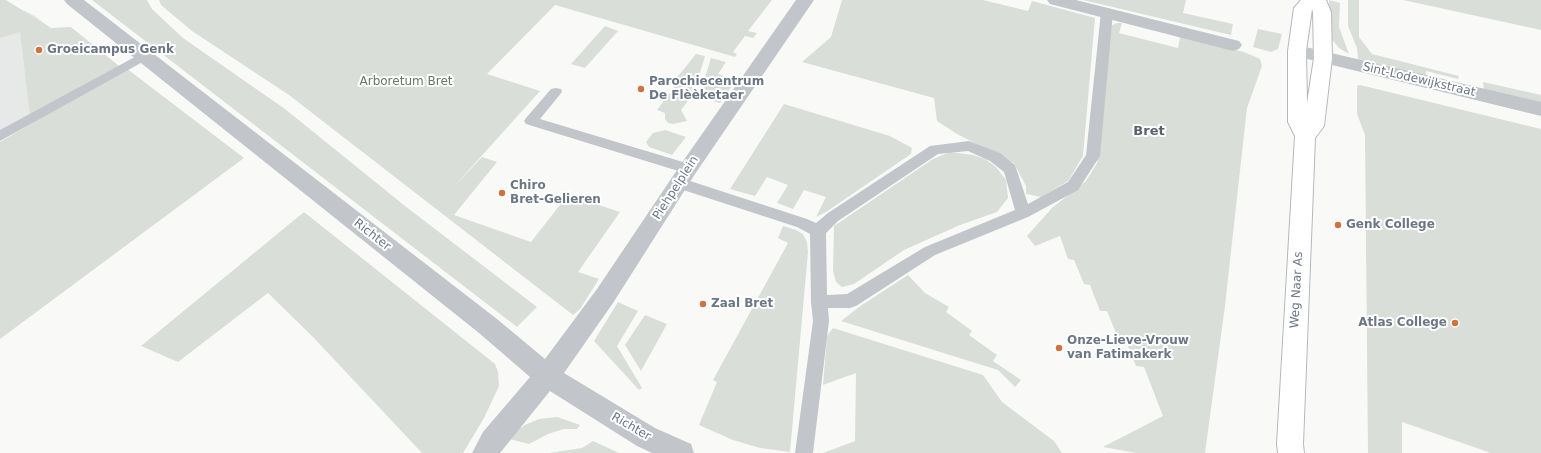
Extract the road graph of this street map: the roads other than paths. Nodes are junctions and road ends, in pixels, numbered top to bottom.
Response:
1 (73, 0) edge
2 (805, 0) edge
3 (1056, 0) edge
4 (1311, 0) edge
5 (1317, 0) edge
6 (1107, 12) junction
7 (1233, 45) dead end
8 (1297, 51) junction
9 (144, 56) junction
10 (1323, 58) junction
11 (556, 92) dead end
12 (1541, 109) edge
13 (0, 136) edge
14 (1305, 136) junction
15 (684, 176) junction
16 (1023, 213) junction
17 (818, 231) junction
18 (819, 302) junction
19 (547, 376) junction
20 (1289, 450) edge
21 (485, 453) edge
22 (681, 453) edge
23 (804, 453) edge

1 - 9 street, Richter
2 - 15 street, Piehpelplein
3 - 6 street
4 - 8 main road, Weg Naar As
5 - 10 main road, Weg Naar As
6 - 7 street
6 - 16 lane
8 - 10 street, Sint-Lodewijkstraat
8 - 14 main road, Weg Naar As
9 - 13 lane
9 - 19 street, Richter
10 - 12 street, Sint-Lodewijkstraat
10 - 14 main road, Weg Naar As
11 - 15 lane
14 - 20 main road, Weg Naar As
15 - 17 lane
15 - 19 street, Piehpelplein
16 - 17 lane
16 - 18 lane
17 - 18 lane
18 - 23 lane
19 - 21 street, Piehpelplein
19 - 22 street, Richter

